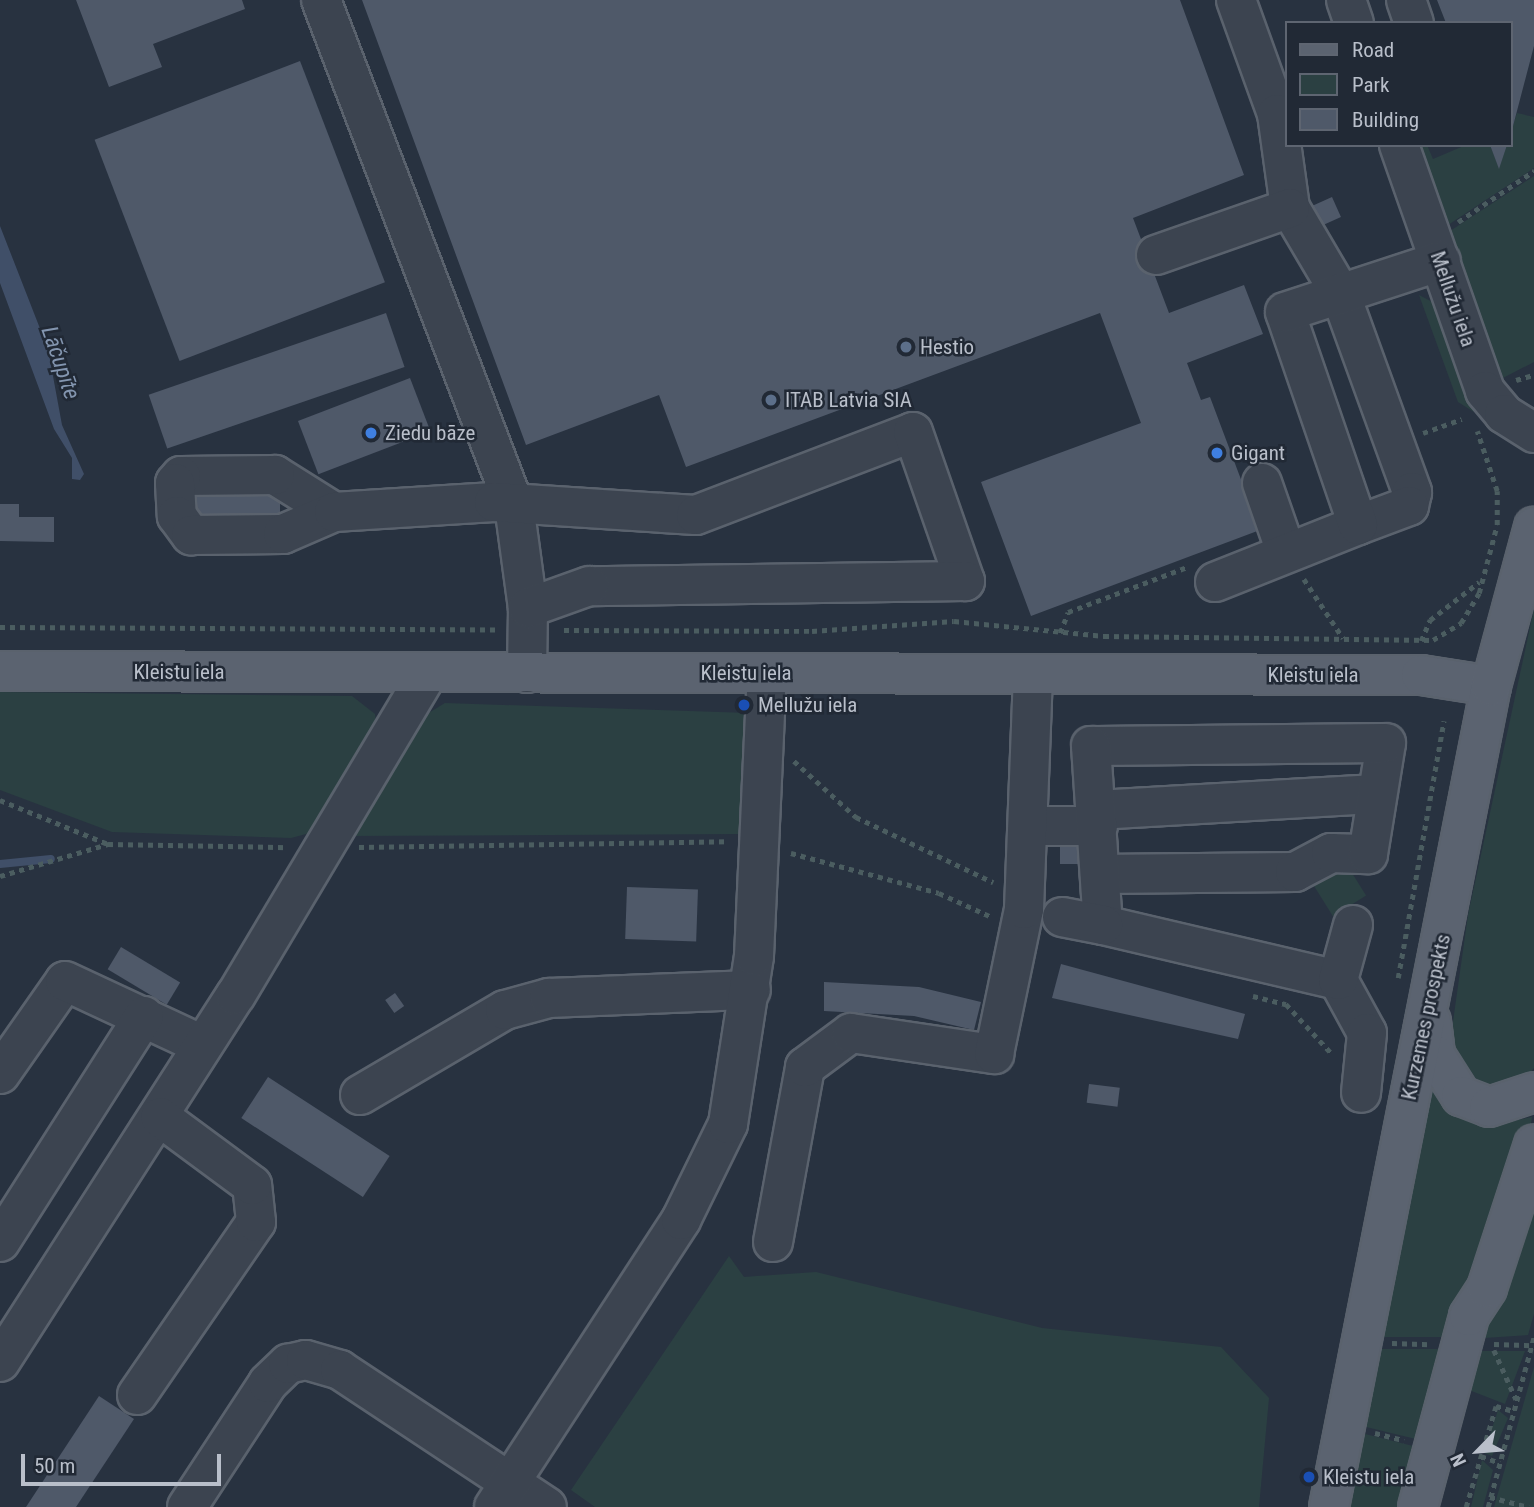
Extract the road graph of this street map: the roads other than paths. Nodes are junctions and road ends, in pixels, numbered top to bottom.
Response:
1 (321, 0) edge
2 (1236, 0) edge
3 (1346, 0) edge
4 (1406, 0) edge
5 (1353, 21) edge
6 (1413, 21) edge
7 (1400, 147) edge
8 (1290, 208) junction
9 (1156, 255) dead end
10 (1441, 261) junction
11 (1340, 293) junction
12 (1534, 433) edge
13 (1262, 483) dead end
14 (514, 505) junction
15 (334, 512) dead end
16 (1358, 525) junction
17 (1534, 527) edge
18 (1286, 552) junction
19 (1215, 582) road end
20 (527, 619) junction
21 (0, 671) edge
22 (428, 673) junction
23 (527, 673) junction
24 (767, 673) junction
25 (1032, 674) junction
26 (1491, 686) junction
27 (1377, 794) junction
28 (1097, 818) junction
29 (1028, 826) junction
30 (1100, 874) junction
31 (1062, 917) dead end
32 (1103, 925) junction
33 (1353, 925) dead end
34 (1338, 980) junction
35 (751, 990) junction
36 (1430, 1012) junction
37 (144, 1016) junction
38 (202, 1045) junction
39 (0, 1074) edge
40 (1534, 1092) edge
41 (1361, 1093) road end
42 (360, 1094) dead end
43 (160, 1117) junction
44 (1534, 1144) edge
45 (0, 1242) edge
46 (773, 1242) dead end
47 (0, 1362) edge
48 (137, 1395) dead end
49 (502, 1494) edge
50 (187, 1507) edge
51 (547, 1507) edge
52 (1329, 1507) edge
53 (1418, 1507) edge

1 - 14 street
2 - 8 street
3 - 5 street
4 - 6 street
7 - 10 street, Mellužu iela
8 - 9 street
8 - 11 street
10 - 11 street
10 - 12 street, Mellužu iela
11 - 16 street
11 - 16 street
13 - 18 street
14 - 15 street
14 - 20 street
14 - 20 street
16 - 18 street
17 - 26 main road, Kurzemes prospekts
18 - 19 street
20 - 23 street
21 - 22 main road, Kleistu iela
22 - 23 main road, Kleistu iela
22 - 38 street
23 - 24 main road, Kleistu iela
24 - 25 main road, Kleistu iela
24 - 35 street
25 - 26 main road, Kleistu iela
25 - 29 street
26 - 36 main road, Kurzemes prospekts
27 - 28 street
27 - 28 street
27 - 30 street
28 - 29 street
28 - 30 street
29 - 46 street
30 - 32 street
31 - 32 street
32 - 34 street
33 - 34 street
34 - 41 street
35 - 42 street
35 - 49 street
36 - 40 main road
36 - 52 main road, Kurzemes prospekts
37 - 38 street
37 - 39 street
37 - 45 street
38 - 43 street
43 - 47 street
43 - 48 street
44 - 53 main road
49 - 50 street
49 - 51 street

